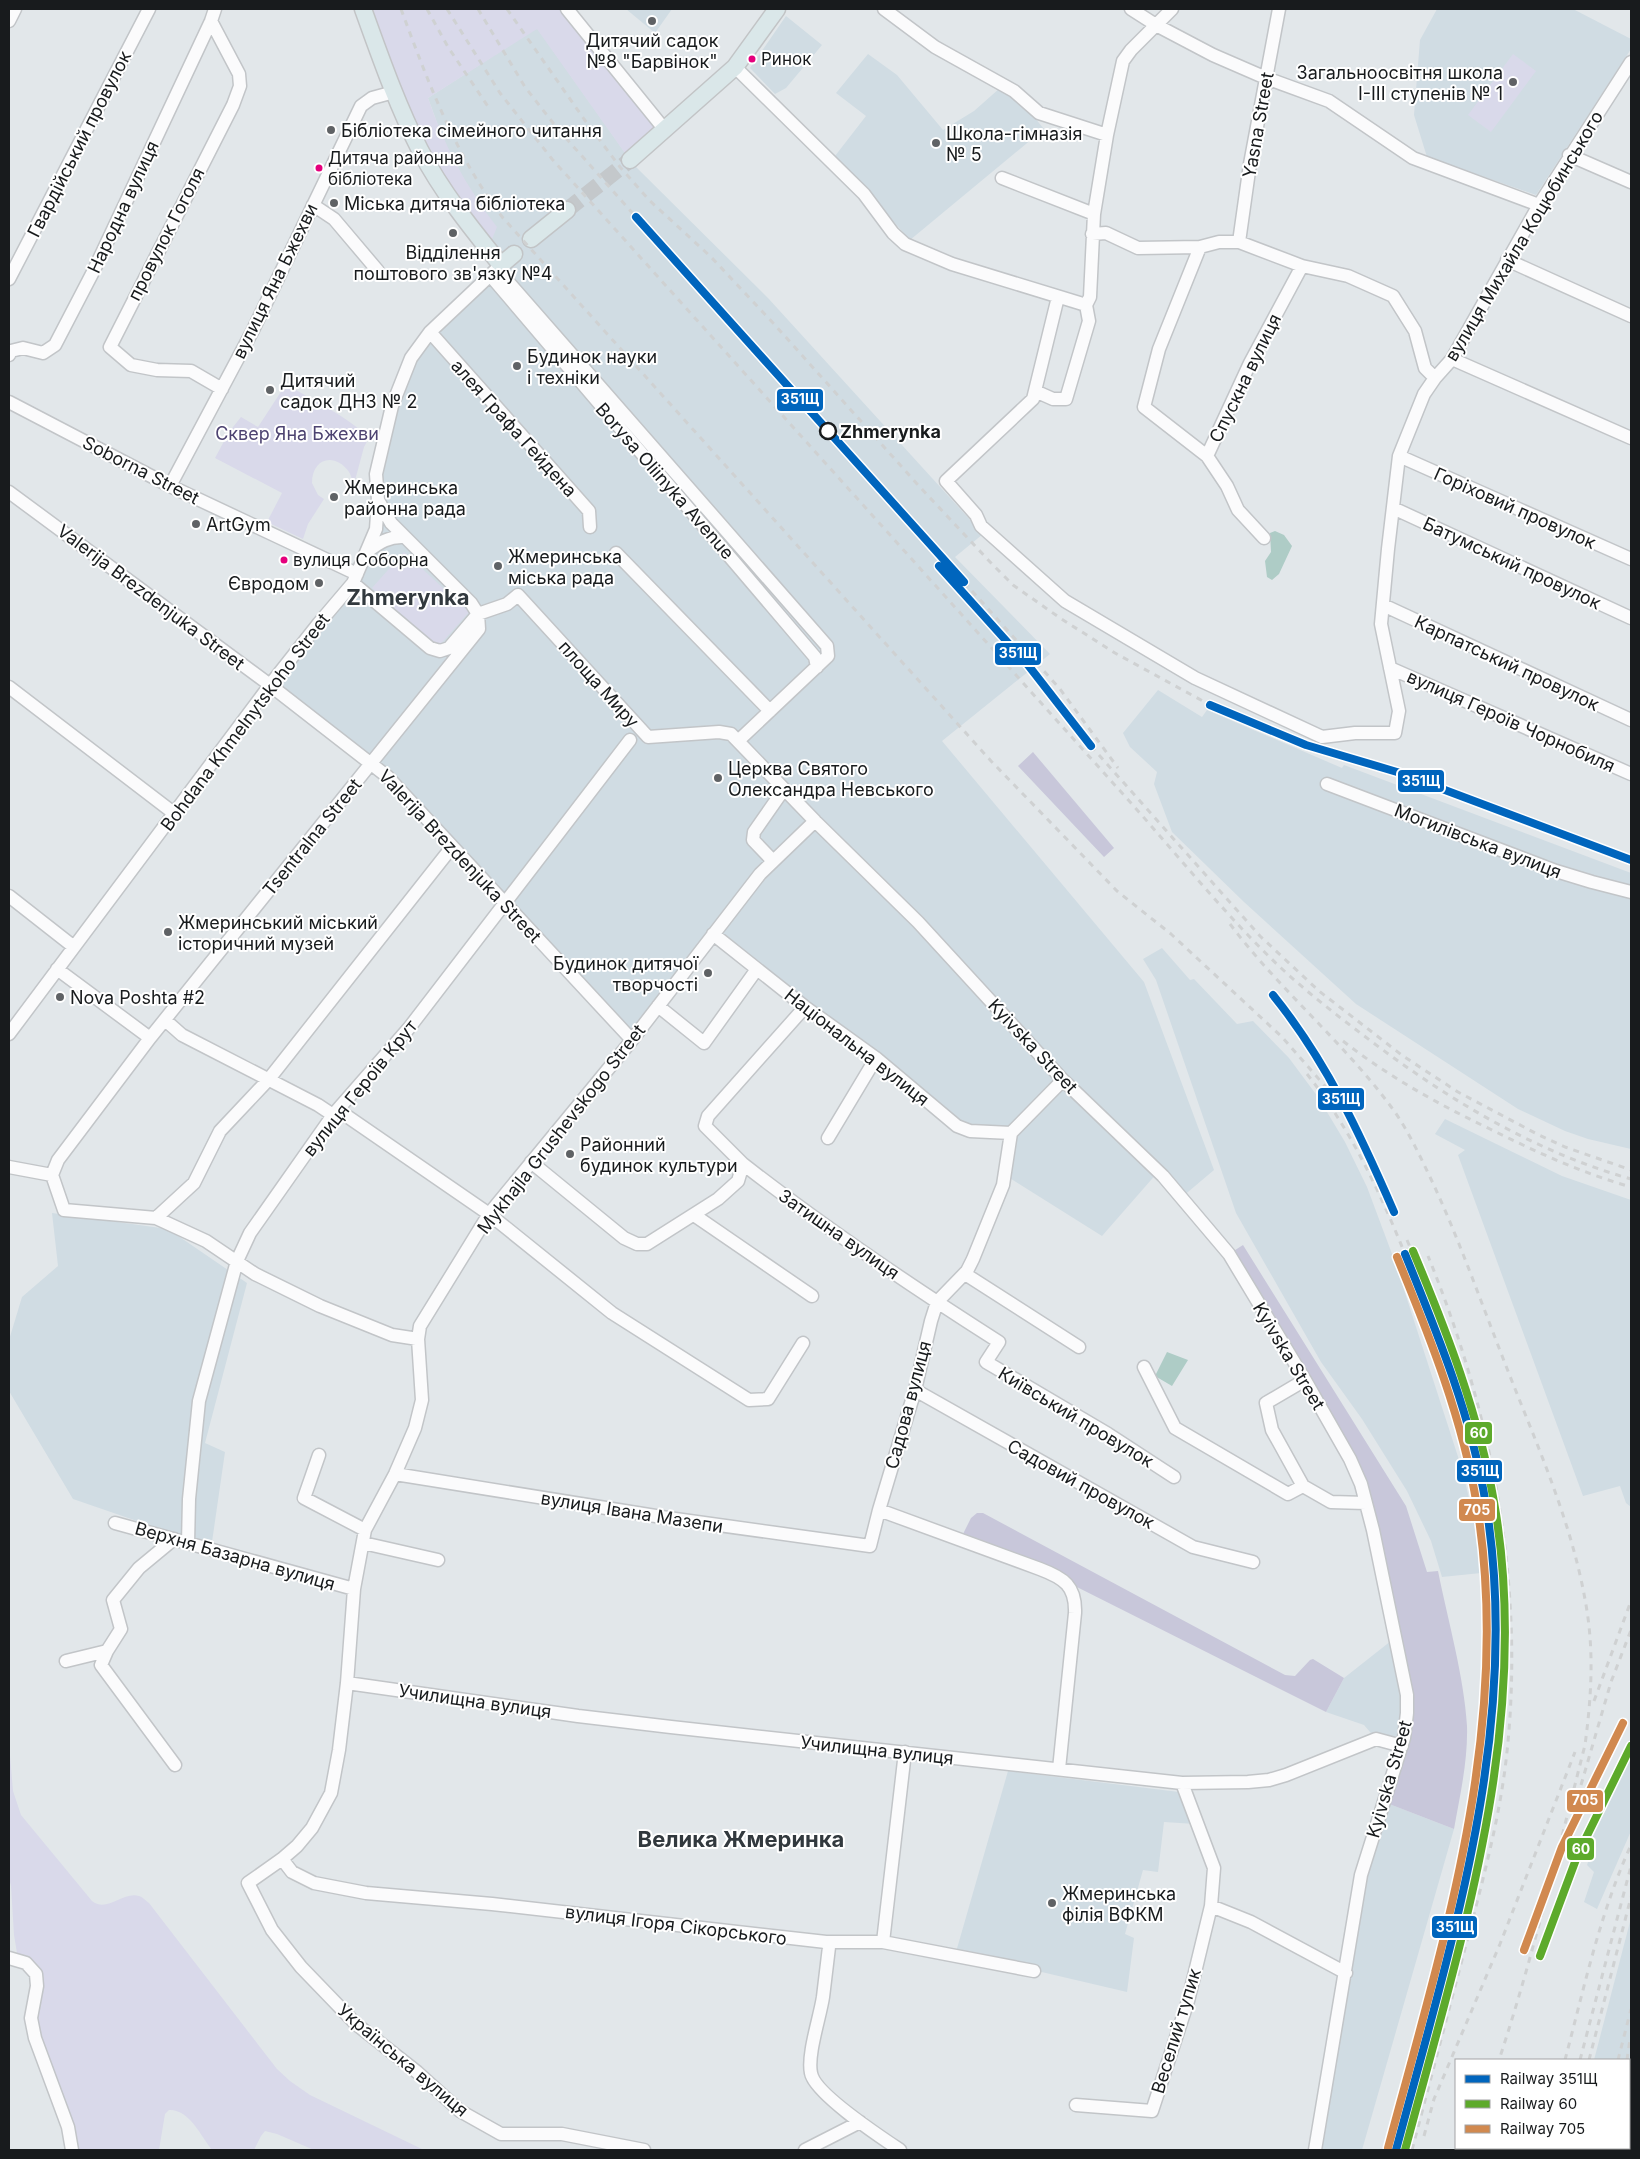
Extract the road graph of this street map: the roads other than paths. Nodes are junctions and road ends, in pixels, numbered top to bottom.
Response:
1 (15, 9) edge
2 (149, 9) edge
3 (363, 9) edge
4 (567, 9) edge
5 (777, 9) edge
6 (884, 9) edge
7 (1132, 9) edge
8 (1172, 9) edge
9 (1279, 9) edge
10 (213, 15) edge
11 (9, 21) edge
12 (1156, 25) junction
13 (735, 67) junction
14 (1629, 68) edge
15 (1266, 78) junction
16 (394, 92) junction
17 (665, 130) junction
18 (1107, 135) junction
19 (1569, 155) junction
20 (630, 160) tunnel mouth
21 (1002, 178) dead end
22 (1631, 182) edge
23 (313, 205) junction
24 (1539, 205) junction
25 (567, 210) tunnel mouth
26 (1094, 214) junction
27 (1092, 234) junction
28 (531, 240) dead end
29 (1239, 242) junction
30 (1200, 247) junction
31 (514, 254) dead end
32 (1507, 260) junction
33 (1302, 266) junction
34 (496, 270) junction
35 (378, 271) dead end
36 (9, 278) edge
37 (1058, 297) junction
38 (1086, 305) junction
39 (1631, 316) edge
40 (430, 332) junction
41 (9, 355) edge
42 (1452, 359) junction
43 (1435, 378) junction
44 (222, 389) junction
45 (1035, 391) junction
46 (9, 402) edge
47 (1631, 438) edge
48 (1207, 456) junction
49 (1399, 456) junction
50 (170, 486) junction
51 (9, 492) edge
52 (378, 500) junction
53 (1393, 508) junction
54 (590, 527) dead end
55 (404, 537) junction
56 (1264, 538) dead end
57 (368, 551) junction
58 (616, 553) dead end
59 (1631, 559) edge
60 (355, 579) junction
61 (1383, 605) junction
62 (478, 614) junction
63 (1631, 618) edge
64 (817, 667) junction
65 (1390, 668) junction
66 (270, 685) junction
67 (9, 687) edge
68 (770, 711) junction
69 (1631, 720) edge
70 (630, 740) dead end
71 (738, 741) junction
72 (371, 762) junction
73 (1631, 774) edge
74 (1328, 784) dead end
75 (784, 789) junction
76 (175, 814) junction
77 (814, 820) junction
78 (452, 847) junction
79 (773, 861) junction
80 (1631, 892) edge
81 (9, 896) edge
82 (505, 904) junction
83 (713, 934) junction
84 (74, 947) junction
85 (57, 969) junction
86 (757, 969) junction
87 (658, 1006) junction
88 (804, 1007) junction
89 (165, 1020) junction
90 (9, 1034) edge
91 (150, 1038) junction
92 (632, 1040) junction
93 (876, 1058) junction
94 (269, 1079) junction
95 (1063, 1080) junction
96 (335, 1113) junction
97 (1012, 1132) junction
98 (828, 1138) dead end
99 (531, 1162) junction
100 (743, 1164) junction
101 (9, 1167) edge
102 (52, 1175) junction
103 (489, 1214) junction
104 (694, 1215) junction
105 (156, 1218) junction
106 (238, 1261) junction
107 (965, 1274) junction
108 (812, 1296) dead end
109 (937, 1302) junction
110 (418, 1339) junction
111 (803, 1342) dead end
112 (1080, 1347) dead end
113 (1144, 1367) dead end
114 (1305, 1380) junction
115 (915, 1390) junction
116 (319, 1455) dead end
117 (395, 1474) junction
118 (1174, 1477) dead end
119 (1303, 1486) junction
120 (1366, 1503) junction
121 (879, 1510) junction
122 (115, 1523) dead end
123 (365, 1530) junction
124 (174, 1539) junction
125 (188, 1543) junction
126 (363, 1543) junction
127 (870, 1546) joint
128 (438, 1560) dead end
129 (1253, 1562) dead end
130 (354, 1589) junction
131 (107, 1651) junction
132 (66, 1661) dead end
133 (347, 1683) junction
134 (1402, 1746) junction
135 (905, 1752) junction
136 (174, 1765) dead end
137 (1059, 1769) junction
138 (1182, 1783) junction
139 (282, 1860) junction
140 (248, 1883) joint
141 (1211, 1906) junction
142 (826, 1942) junction
143 (883, 1942) junction
144 (9, 1958) edge
145 (1034, 1971) dead end
146 (1346, 1973) junction
147 (1076, 2105) dead end
148 (860, 2122) junction
149 (72, 2150) edge
150 (644, 2150) edge
151 (805, 2150) edge
152 (900, 2150) edge
153 (1315, 2150) edge

1 - 11 street
2 - 36 street, Гвардійський провулок
3 - 16 main road
4 - 17 street
5 - 13 main road
6 - 18 street
7 - 12 street
8 - 12 street
9 - 15 street, Yasna Street
10 - 41 street, Народна вулиця
10 - 44 street, провулок Гоголя
12 - 15 street
12 - 18 street
13 - 17 main road
13 - 37 street
14 - 19 street, вулиця Михайла Коцюбинського
15 - 24 street
15 - 29 street, Yasna Street
16 - 23 street, вулиця Яна Бжехви
16 - 34 main road
17 - 20 main road
18 - 26 street
19 - 22 street
19 - 24 street, вулиця Михайла Коцюбинського
21 - 26 street
23 - 35 street
23 - 44 street, вулиця Яна Бжехви
24 - 32 street, вулиця Михайла Коцюбинського
25 - 28 main road
26 - 27 street
27 - 30 street
27 - 38 street
29 - 30 street
29 - 33 street
30 - 48 street
31 - 34 main road
32 - 39 street
32 - 42 street, вулиця Михайла Коцюбинського
33 - 43 street
33 - 48 street, Спускна вулиця
34 - 40 street, Bohdana Khmelnytskoho Street
34 - 64 street, Borysa Oliinyka Avenue
34 - 64 street, Borysa Oliinyka Avenue
37 - 38 street
37 - 45 street
38 - 45 street
40 - 52 street, Bohdana Khmelnytskoho Street
40 - 54 street, алея Графа Гейдена
42 - 43 street, вулиця Михайла Коцюбинського
42 - 47 street
43 - 49 street, вулиця Михайла Коцюбинського
44 - 50 street, вулиця Яна Бжехви
45 - 65 street, вулиця Михайла Коцюбинського
46 - 50 street, Soborna Street
48 - 56 street, Спускна вулиця
49 - 53 street, вулиця Михайла Коцюбинського
49 - 59 street, Горіховий провулок
50 - 60 street, Soborna Street
51 - 66 street, Valerija Brezdenjuka Street
52 - 55 street
52 - 57 street, Bohdana Khmelnytskoho Street
53 - 61 street, вулиця Михайла Коцюбинського
53 - 63 street, Батумський провулок
55 - 57 street
55 - 62 street
57 - 60 street, Bohdana Khmelnytskoho Street
58 - 68 street
60 - 62 street, Soborna Street
60 - 66 street, Bohdana Khmelnytskoho Street
61 - 65 street, вулиця Михайла Коцюбинського
61 - 69 street, Карпатський провулок
62 - 71 street, площа Миру
62 - 72 street, Tsentralna Street
64 - 68 street
65 - 73 street, вулиця Героїв Чорнобиля
66 - 72 street, Valerija Brezdenjuka Street
66 - 76 street, Bohdana Khmelnytskoho Street
67 - 76 street
68 - 71 street
70 - 82 street, вулиця Героїв Крут
71 - 75 street, Kyivska Street
72 - 78 street, Valerija Brezdenjuka Street
72 - 89 street, Tsentralna Street
74 - 80 street, Могилівська вулиця
75 - 77 street, Kyivska Street
75 - 79 street
76 - 84 street, Bohdana Khmelnytskoho Street
77 - 79 street, Mykhajla Grushevskogo Street
77 - 95 street, Kyivska Street
78 - 82 street, Valerija Brezdenjuka Street
78 - 94 street
79 - 83 street, Mykhajla Grushevskogo Street
81 - 84 street
82 - 92 street, Valerija Brezdenjuka Street
82 - 96 street, вулиця Героїв Крут
83 - 86 street, Національна вулиця
83 - 87 street, Mykhajla Grushevskogo Street
84 - 85 street, Bohdana Khmelnytskoho Street
85 - 90 street, Bohdana Khmelnytskoho Street
85 - 91 street
86 - 87 street
86 - 88 street, Національна вулиця
87 - 92 street, Mykhajla Grushevskogo Street
88 - 93 street, Національна вулиця
88 - 100 street, Затишна вулиця
89 - 91 street, Tsentralna Street
89 - 94 street
91 - 102 street, Tsentralna Street
92 - 99 street, Mykhajla Grushevskogo Street
93 - 97 street, Національна вулиця
93 - 98 street
94 - 96 street
94 - 105 street
95 - 97 street
95 - 114 street, Kyivska Street
96 - 103 street
96 - 106 street, вулиця Героїв Крут
97 - 107 street, Садова вулиця
99 - 103 street, Mykhajla Grushevskogo Street
99 - 104 street
100 - 104 street
100 - 109 street, Затишна вулиця
101 - 102 street
102 - 105 street
103 - 110 street, Mykhajla Grushevskogo Street
103 - 111 street
104 - 108 street
105 - 106 street
106 - 110 street
106 - 125 street, вулиця Героїв Крут
107 - 109 street, Садова вулиця
107 - 112 street
109 - 115 street, Садова вулиця
109 - 118 street, Київський провулок
110 - 117 street, Mykhajla Grushevskogo Street
113 - 119 street
114 - 119 street
114 - 120 street, Kyivska Street
115 - 121 street, Садова вулиця
115 - 129 street, Садовий провулок
116 - 123 street
117 - 123 street, Mykhajla Grushevskogo Street
117 - 127 street, вулиця Івана Мазепи
119 - 120 street
120 - 134 street, Kyivska Street
121 - 127 street, Садова вулиця
121 - 137 street
122 - 124 street, Верхня Базарна вулиця
123 - 126 street, Mykhajla Grushevskogo Street
124 - 125 street, Верхня Базарна вулиця
124 - 131 street
125 - 130 street, Верхня Базарна вулиця
126 - 128 street
126 - 130 street, Mykhajla Grushevskogo Street
130 - 133 street, Mykhajla Grushevskogo Street
131 - 132 street
131 - 136 street
133 - 135 street, Училищна вулиця
133 - 139 street, Mykhajla Grushevskogo Street
134 - 138 street, Училищна вулиця
134 - 146 street, Kyivska Street
135 - 137 street, Училищна вулиця
135 - 143 street
137 - 138 street, Училищна вулиця
138 - 141 street
139 - 140 street, Mykhajla Grushevskogo Street
139 - 142 street, вулиця Ігоря Сікорського
140 - 150 street, Українська вулиця
141 - 146 street
141 - 147 street, Веселий тупик
142 - 143 street, вулиця Ігоря Сікорського
142 - 148 street
143 - 145 street, вулиця Ігоря Сікорського
144 - 149 street
146 - 153 street, Kyivska Street
148 - 151 street
148 - 152 street

